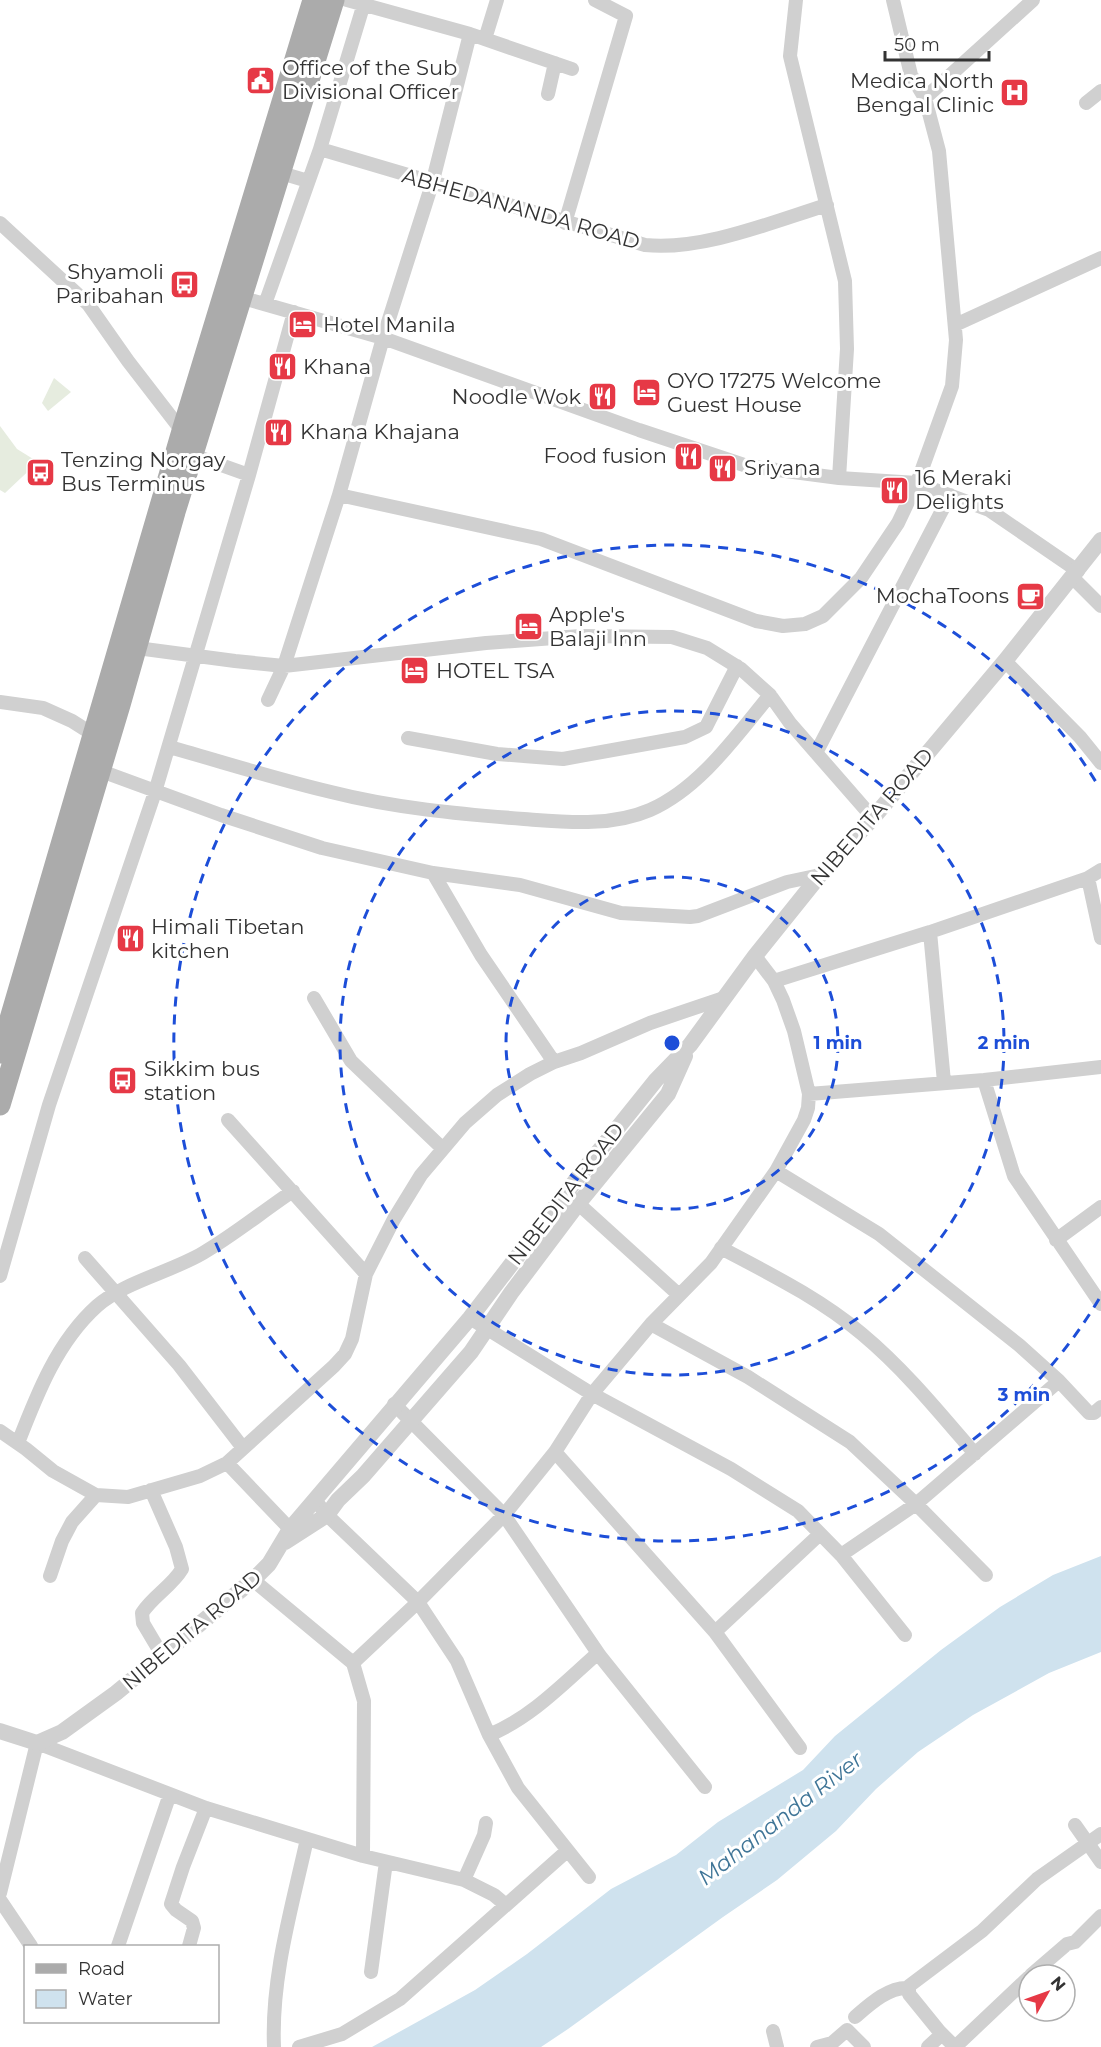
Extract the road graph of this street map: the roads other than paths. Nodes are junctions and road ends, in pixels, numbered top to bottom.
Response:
1 (313, 0) edge
2 (334, 0) edge
3 (347, 0) edge
4 (497, 0) edge
5 (595, 0) edge
6 (796, 0) edge
7 (893, 0) edge
8 (1033, 0) edge
9 (364, 2) edge
10 (470, 34) junction
11 (484, 39) junction
12 (555, 63) junction
13 (572, 69) dead end
14 (1101, 91) edge
15 (548, 94) dead end
16 (925, 98) junction
17 (1086, 103) dead end
18 (320, 149) junction
19 (281, 173) junction
20 (308, 182) junction
21 (432, 184) junction
22 (827, 205) junction
23 (0, 223) edge
24 (565, 223) junction
25 (1101, 258) edge
26 (236, 299) junction
27 (265, 304) junction
28 (294, 312) junction
29 (955, 325) junction
30 (383, 338) junction
31 (182, 430) junction
32 (193, 455) junction
33 (249, 475) junction
34 (839, 478) junction
35 (917, 483) junction
36 (339, 495) junction
37 (950, 495) junction
38 (1101, 540) edge
39 (1101, 560) edge
40 (1075, 574) junction
41 (1101, 606) edge
42 (137, 648) junction
43 (196, 656) junction
44 (1005, 661) junction
45 (284, 666) junction
46 (737, 666) junction
47 (770, 695) junction
48 (268, 700) dead end
49 (0, 702) edge
50 (102, 738) junction
51 (408, 738) dead end
52 (169, 747) junction
53 (816, 753) junction
54 (1101, 763) edge
55 (100, 771) junction
56 (155, 792) junction
57 (873, 818) junction
58 (1101, 870) edge
59 (433, 873) junction
60 (820, 875) junction
61 (1088, 878) junction
62 (930, 932) junction
63 (1101, 938) edge
64 (755, 956) junction
65 (774, 981) junction
66 (314, 998) dead end
67 (724, 998) junction
68 (0, 1053) edge
69 (554, 1062) junction
70 (1101, 1067) edge
71 (984, 1080) junction
72 (944, 1082) junction
73 (809, 1094) junction
74 (0, 1105) edge
75 (228, 1120) dead end
76 (441, 1148) junction
77 (776, 1171) junction
78 (293, 1191) junction
79 (572, 1198) junction
80 (1101, 1206) edge
81 (1056, 1240) junction
82 (721, 1248) junction
83 (86, 1258) dead end
84 (366, 1274) junction
85 (0, 1276) edge
86 (116, 1293) junction
87 (680, 1295) junction
88 (1101, 1304) edge
89 (470, 1318) junction
90 (651, 1324) junction
91 (487, 1329) junction
92 (1059, 1381) junction
93 (592, 1394) junction
94 (394, 1404) junction
95 (1098, 1415) edge
96 (410, 1420) junction
97 (0, 1431) edge
98 (18, 1443) junction
99 (243, 1448) junction
100 (555, 1452) junction
101 (975, 1454) junction
102 (227, 1463) junction
103 (151, 1490) junction
104 (96, 1495) junction
105 (315, 1500) junction
106 (916, 1504) junction
107 (327, 1515) junction
108 (504, 1515) junction
109 (290, 1529) junction
110 (820, 1534) junction
111 (282, 1544) junction
112 (841, 1555) junction
113 (986, 1575) dead end
114 (50, 1576) dead end
115 (253, 1580) junction
116 (418, 1602) junction
117 (715, 1632) junction
118 (905, 1635) dead end
119 (598, 1653) junction
120 (162, 1655) junction
121 (353, 1663) junction
122 (0, 1731) edge
123 (489, 1735) junction
124 (37, 1743) junction
125 (800, 1748) dead end
126 (705, 1787) dead end
127 (170, 1794) junction
128 (206, 1808) junction
129 (486, 1823) dead end
130 (1075, 1825) dead end
131 (1101, 1834) edge
132 (307, 1839) junction
133 (1087, 1843) junction
134 (567, 1851) junction
135 (363, 1856) junction
136 (386, 1862) junction
137 (1101, 1862) edge
138 (590, 1877) dead end
139 (464, 1880) junction
140 (0, 1893) edge
141 (0, 1900) edge
142 (506, 1905) junction
143 (1101, 1916) edge
144 (30, 1945) edge
145 (119, 1945) edge
146 (190, 1945) edge
147 (1045, 1963) edge
148 (370, 1972) dead end
149 (908, 1988) junction
150 (1017, 1988) edge
151 (855, 2017) dead end
152 (773, 2031) dead end
153 (942, 2034) junction
154 (274, 2047) edge
155 (299, 2047) edge
156 (777, 2047) edge
157 (817, 2047) edge
158 (864, 2047) edge
159 (928, 2047) edge
160 (955, 2047) edge

1 - 26 main road
2 - 19 main road
3 - 9 street
4 - 11 street
5 - 24 street
6 - 22 street
7 - 16 street
8 - 16 street
9 - 10 street
9 - 18 street
10 - 11 street
10 - 21 street
11 - 12 street
12 - 13 street
12 - 15 street
14 - 17 street
16 - 29 street
18 - 20 street
18 - 21 street, ABHEDANANDA ROAD
19 - 20 street
19 - 26 main road
20 - 27 street
21 - 24 street, ABHEDANANDA ROAD
21 - 30 street
22 - 24 street, ABHEDANANDA ROAD
22 - 34 street
23 - 31 street
25 - 29 street
26 - 27 street
26 - 31 main road
26 - 32 main road
27 - 28 street
28 - 30 street
28 - 33 street
29 - 35 street
30 - 34 street
30 - 36 street
31 - 50 main road
32 - 33 street
32 - 42 main road
33 - 43 street
34 - 35 street
35 - 36 street
35 - 37 street
36 - 45 street
37 - 40 street
37 - 53 street
38 - 40 street, NIBEDITA ROAD
39 - 40 street, NIBEDITA ROAD
40 - 41 street
40 - 44 street, NIBEDITA ROAD
42 - 43 street
42 - 50 main road
43 - 45 street
43 - 52 street
44 - 54 street
44 - 57 street, NIBEDITA ROAD
45 - 46 street
45 - 48 street
46 - 47 street
46 - 51 street
47 - 52 street
47 - 53 street
49 - 50 street
50 - 55 main road
50 - 68 main road
52 - 56 street
53 - 57 street
55 - 56 street
55 - 74 main road
56 - 59 street
56 - 85 street
57 - 60 street, NIBEDITA ROAD
58 - 61 street
59 - 60 street
59 - 69 street
60 - 64 street, NIBEDITA ROAD
61 - 62 street
61 - 63 street
62 - 65 street
62 - 72 street
64 - 65 street
64 - 67 street, NIBEDITA ROAD
65 - 73 street
66 - 76 street
67 - 69 street
67 - 79 street, NIBEDITA ROAD
69 - 76 street
70 - 71 street
71 - 72 street
71 - 81 street
72 - 73 street
73 - 77 street
75 - 78 street
76 - 84 street
77 - 82 street
77 - 92 street
78 - 84 street
78 - 86 street
79 - 87 street
79 - 89 street, NIBEDITA ROAD
79 - 91 street
80 - 81 street
81 - 88 street
82 - 87 street
82 - 101 street
83 - 86 street
84 - 99 street
86 - 98 street
86 - 99 street
87 - 90 street
89 - 91 street
89 - 94 street, NIBEDITA ROAD
90 - 93 street
90 - 106 street
91 - 93 street
91 - 96 street
92 - 95 street
92 - 101 street
93 - 100 street
93 - 110 street
94 - 96 street
94 - 105 street, NIBEDITA ROAD
96 - 107 street
96 - 108 street
97 - 98 street
98 - 104 street
99 - 102 street
100 - 108 street
100 - 117 street
101 - 106 street
102 - 103 street
102 - 109 street
103 - 104 street
103 - 120 street
104 - 114 street
105 - 107 street
105 - 109 street, NIBEDITA ROAD
106 - 112 street
106 - 113 street
107 - 111 street
107 - 116 street
108 - 116 street
108 - 119 street
109 - 111 street, NIBEDITA ROAD
110 - 112 street
110 - 117 street
111 - 115 street, NIBEDITA ROAD
112 - 118 street
115 - 120 street, NIBEDITA ROAD
115 - 121 street
116 - 121 street
116 - 123 street
117 - 125 street
119 - 123 street
119 - 126 street
120 - 124 street, NIBEDITA ROAD
121 - 135 street
122 - 124 street
123 - 134 street
124 - 127 street
124 - 140 street
127 - 128 street
127 - 145 street
128 - 132 street
128 - 146 street
129 - 139 street
130 - 133 street
131 - 133 street
132 - 135 street
132 - 154 street
133 - 137 street
133 - 149 street
134 - 138 street
134 - 142 street
135 - 136 street
136 - 139 street
136 - 148 street
139 - 142 street
141 - 144 street
142 - 155 street
143 - 147 street
149 - 151 street
149 - 153 street
150 - 160 street
152 - 156 street
153 - 159 street
153 - 160 street
157 - 158 street

